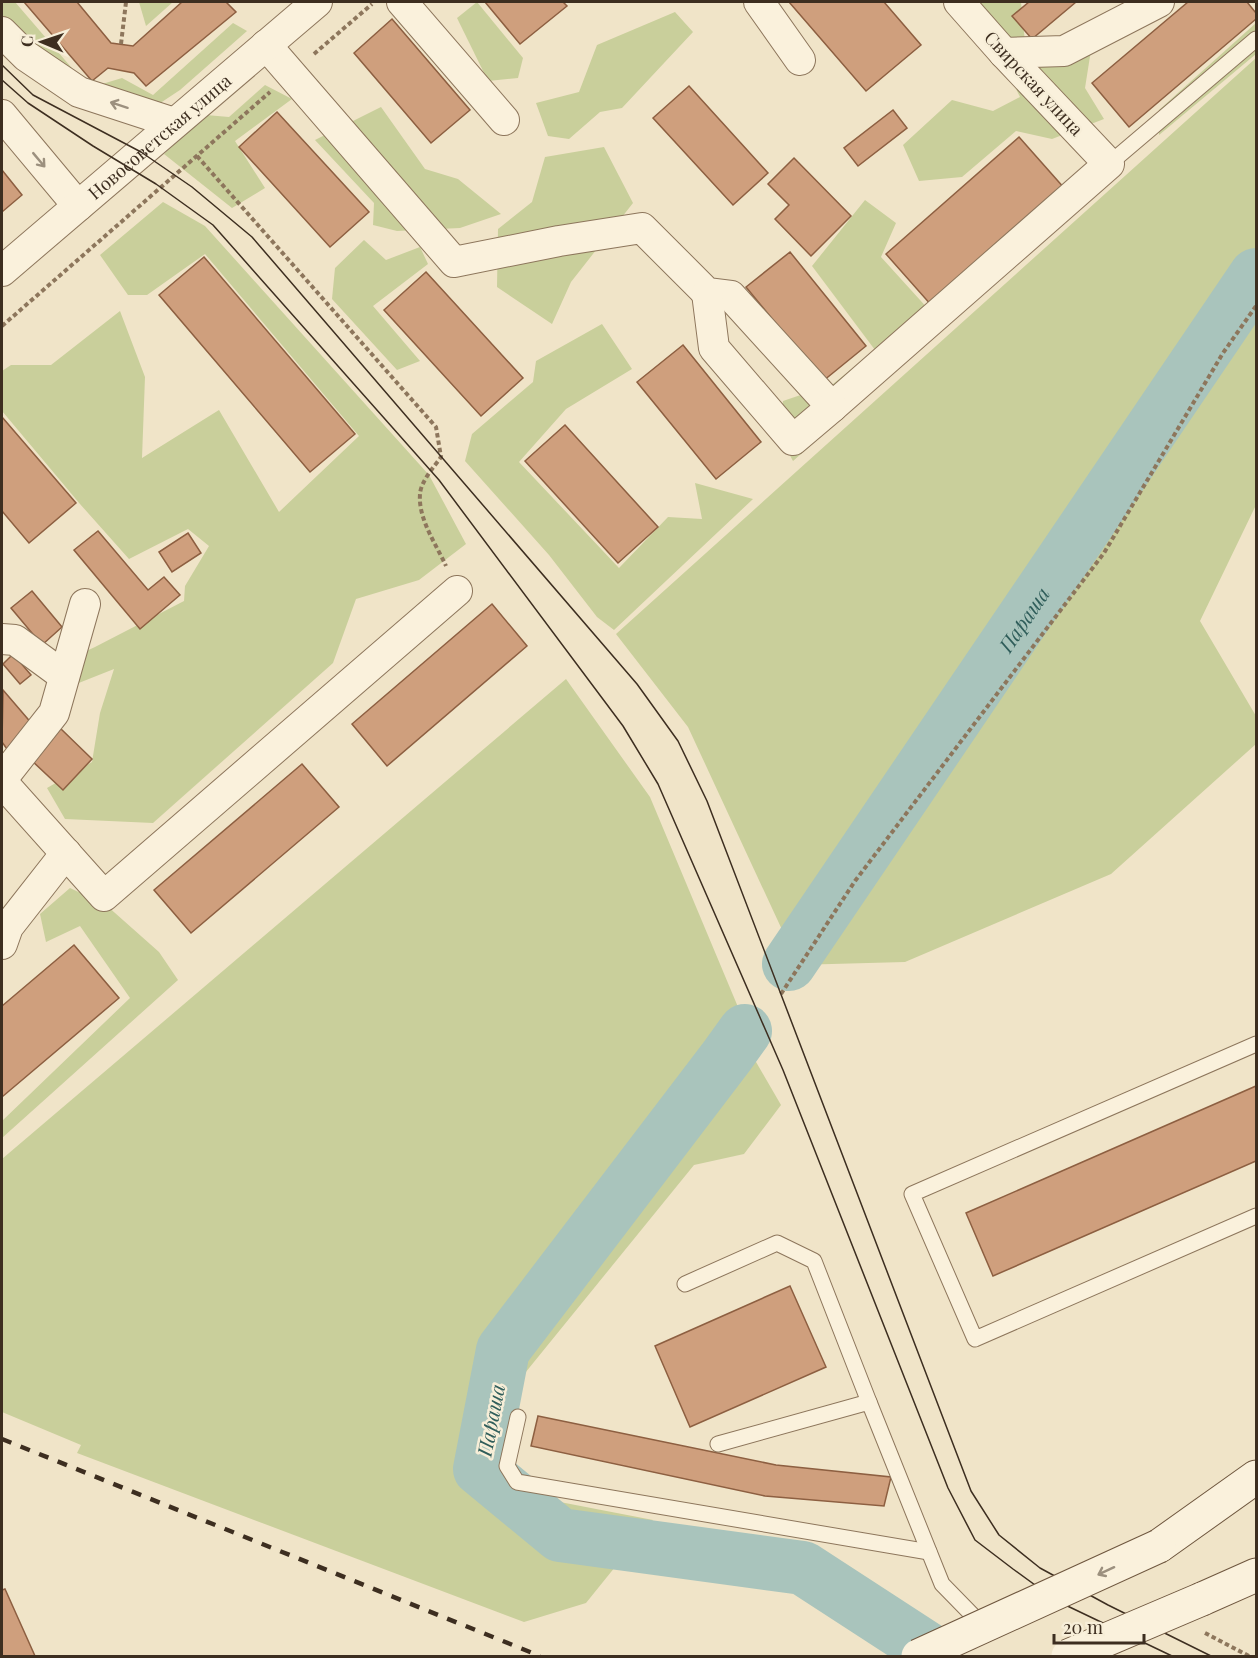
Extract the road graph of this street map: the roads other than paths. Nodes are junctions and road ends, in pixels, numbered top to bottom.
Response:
1 (317, 2) edge
2 (402, 2) edge
3 (759, 2) edge
4 (959, 2) edge
5 (1159, 2) edge
6 (2, 32) edge
7 (1257, 39) edge
8 (266, 45) junction
9 (1004, 53) junction
10 (800, 60) dead end
11 (2, 116) edge
12 (504, 120) dead end
13 (174, 123) junction
14 (1109, 164) junction
15 (78, 206) junction
16 (2, 271) edge
17 (707, 293) junction
18 (832, 407) junction
19 (457, 591) road end
20 (85, 604) dead end
21 (2, 639) edge
22 (64, 676) junction
23 (2, 780) edge
24 (66, 853) junction
25 (2, 944) edge
26 (1257, 1044) edge
27 (1257, 1216) edge
28 (685, 1284) dead end
29 (869, 1402) junction
30 (518, 1417) dead end
31 (718, 1444) dead end
32 (1257, 1477) edge
33 (1257, 1504) edge
34 (1159, 1546) junction
35 (929, 1552) junction
36 (1257, 1575) edge
37 (1257, 1587) edge
38 (1202, 1599) junction
39 (984, 1627) junction
40 (918, 1656) edge
41 (1068, 1656) edge

1 - 8 street, Новосоветская улица
2 - 12 street
3 - 10 street
4 - 9 street, Свирская улица
5 - 9 street
13 -> 6 street
7 - 14 lane
8 - 13 street, Новосоветская улица
8 - 17 street
9 - 14 street, Свирская улица
11 -> 15 street
13 - 15 street, Новосоветская улица
14 - 18 street
15 - 16 street, Новосоветская улица
17 - 18 street
17 - 18 street
19 - 24 street
20 - 22 street
21 - 22 street
22 - 23 street
23 - 24 street
24 - 25 street
26 - 27 lane
28 - 29 lane
29 - 31 lane
29 - 35 lane
30 - 35 lane
32 - 34 main road
33 - 34 main road
34 -> 39 main road, bridge
35 - 39 lane
36 - 38 main road
37 - 38 main road
38 - 41 main road, bridge
39 - 40 main road, bridge

